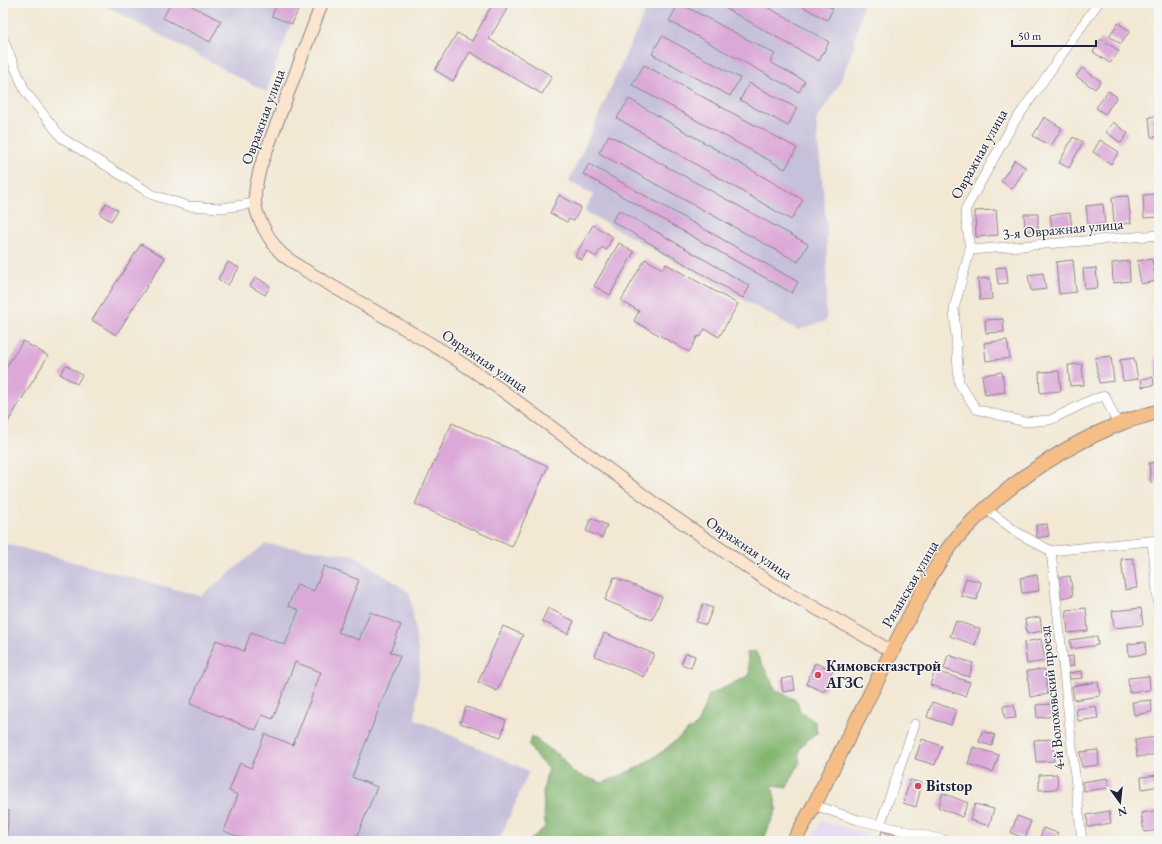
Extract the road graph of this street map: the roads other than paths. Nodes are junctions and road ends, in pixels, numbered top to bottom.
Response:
1 (322, 3) edge
2 (1098, 3) edge
3 (3, 39) edge
4 (254, 203) junction
5 (1159, 235) edge
6 (970, 250) junction
7 (1159, 411) edge
8 (1118, 425) junction
9 (986, 509) junction
10 (1155, 540) edge
11 (1051, 551) junction
12 (1159, 610) edge
13 (891, 651) junction
14 (915, 724) dead end
15 (814, 805) junction
16 (880, 825) junction
17 (794, 841) edge
18 (948, 841) edge
19 (1082, 841) edge

1 - 4 street, Овражная улица
2 - 6 street, Овражная улица
3 - 4 street
4 - 13 street, Овражная улица
5 - 6 street, 3-я Овражная улица
6 - 8 street, Овражная улица
7 - 8 main road, Рязанская улица
8 - 9 main road, Рязанская улица
9 - 11 street
9 - 13 main road, Рязанская улица
10 - 11 street
10 - 12 street
11 - 19 street, 4-й Волоховский проезд
13 - 15 main road, Рязанская улица
14 - 16 street
15 - 16 street
15 - 17 main road, Рязанская улица
16 - 18 street

